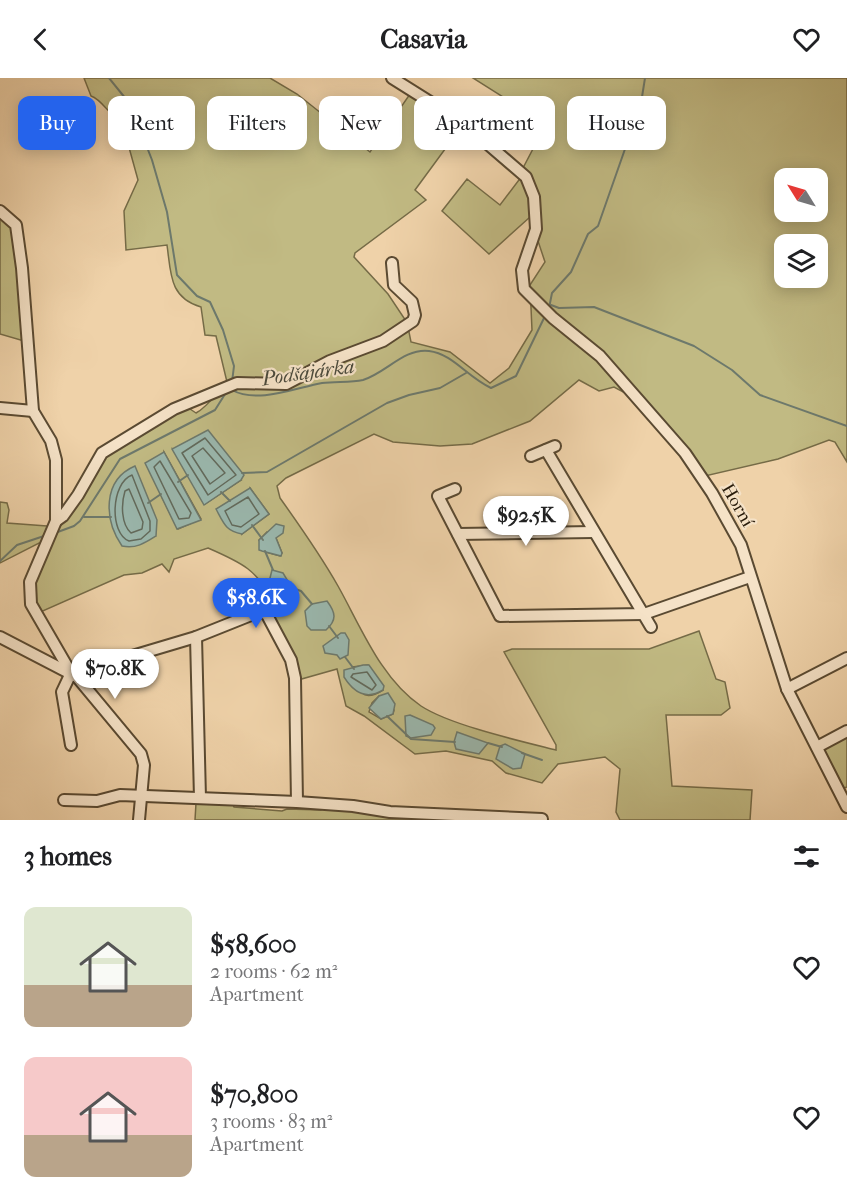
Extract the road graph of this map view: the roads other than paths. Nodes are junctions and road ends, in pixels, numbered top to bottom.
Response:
1 (392, 78) edge
2 (0, 211) edge
3 (392, 262) dead end
4 (0, 408) edge
5 (33, 411) junction
6 (531, 456) dead end
7 (454, 489) dead end
8 (56, 521) junction
9 (594, 532) junction
10 (458, 534) junction
11 (750, 577) junction
12 (644, 614) junction
13 (651, 627) dead end
14 (0, 637) edge
15 (196, 637) junction
16 (847, 658) edge
17 (74, 675) junction
18 (787, 689) junction
19 (847, 732) edge
20 (71, 745) dead end
21 (817, 747) junction
22 (140, 797) junction
23 (200, 798) junction
24 (64, 800) dead end
25 (297, 802) junction
26 (847, 807) edge
27 (542, 819) edge
28 (139, 820) edge

1 - 11 street, Horní
2 - 5 street
3 - 8 street
4 - 5 street
5 - 8 street
6 - 9 street
7 - 10 street
8 - 17 street
9 - 10 street
9 - 12 street
10 - 12 street
11 - 12 street
11 - 18 street, Horní
12 - 13 street
14 - 17 street
15 - 17 street
15 - 23 street
15 - 25 street
16 - 18 street
17 - 20 street
17 - 22 street
18 - 21 street, Horní
19 - 21 street
21 - 26 street, Horní
22 - 23 street
22 - 24 street
22 - 28 street
23 - 25 street
25 - 27 street

